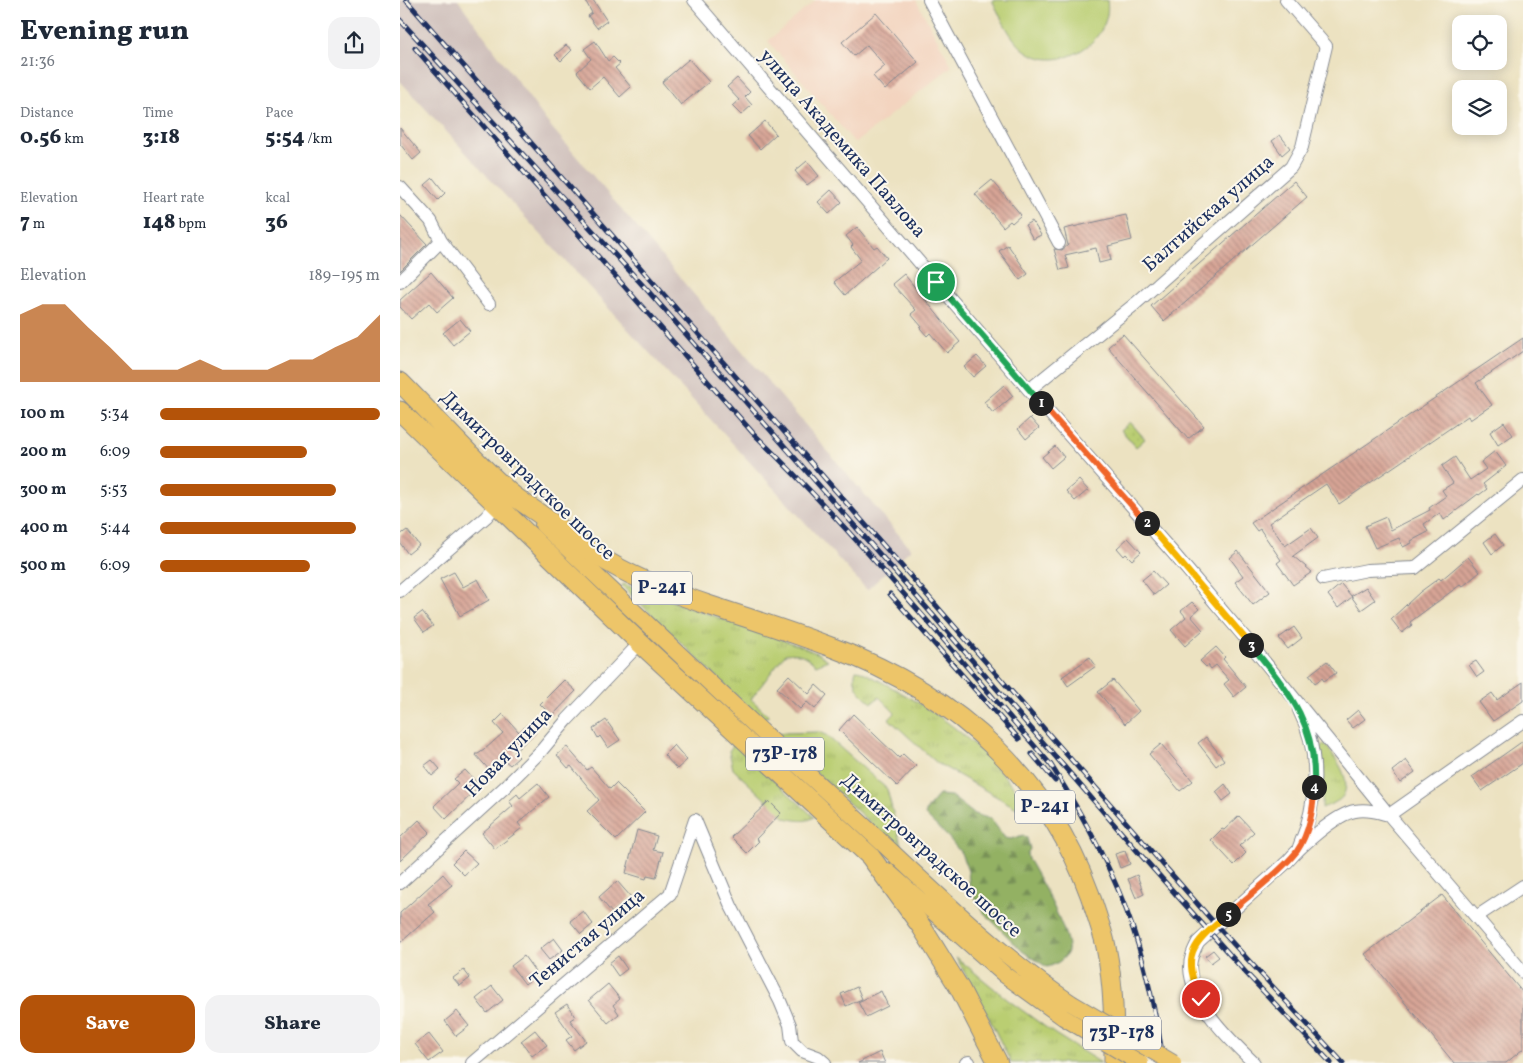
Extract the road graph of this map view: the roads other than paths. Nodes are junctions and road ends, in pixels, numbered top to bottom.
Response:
1 (694, 0) edge
2 (929, 0) edge
3 (1286, 0) edge
4 (400, 187) edge
5 (441, 242) junction
6 (1060, 243) dead end
7 (400, 282) edge
8 (489, 304) dead end
9 (400, 382) edge
10 (1029, 390) junction
11 (400, 411) edge
12 (1523, 480) edge
13 (504, 499) junction
14 (1323, 579) dead end
15 (400, 591) edge
16 (640, 643) junction
17 (1282, 683) junction
18 (1523, 721) edge
19 (1390, 815) junction
20 (1298, 849) junction
21 (870, 856) junction
22 (400, 884) edge
23 (1523, 886) edge
24 (1476, 917) junction
25 (1523, 972) edge
26 (472, 1063) edge
27 (825, 1063) edge
28 (998, 1063) edge
29 (1114, 1063) edge
30 (1140, 1063) edge
31 (1174, 1063) edge
32 (1254, 1063) edge

1 - 10 street, улица Академика Павлова
2 - 6 street
3 - 10 street, Балтийская улица
4 - 5 street
5 - 7 street
5 - 8 street
9 - 13 highway, Димитровградское шоссе / Р-241
10 - 17 street, улица Академика Павлова
11 - 13 highway, Димитровградское шоссе / Р-241
12 - 14 street
13 - 15 street
13 - 16 highway, Димитровградское шоссе / Р-241
13 - 29 highway, Р-241
13 - 31 main road, Димитровградское шоссе / 73Р-178, bridge
16 - 21 highway, Димитровградское шоссе / Р-241
16 - 22 street, Новая улица
17 - 19 street, улица Академика Павлова
17 - 20 street
18 - 19 street
19 - 20 street
19 - 24 street, улица Академика Павлова
20 - 32 street
21 - 28 highway, Р-241
21 - 30 main road, Димитровградское шоссе / 73Р-178, bridge
23 - 24 street
24 - 25 street, улица Академика Павлова
26 - 27 street, Тенистая улица

